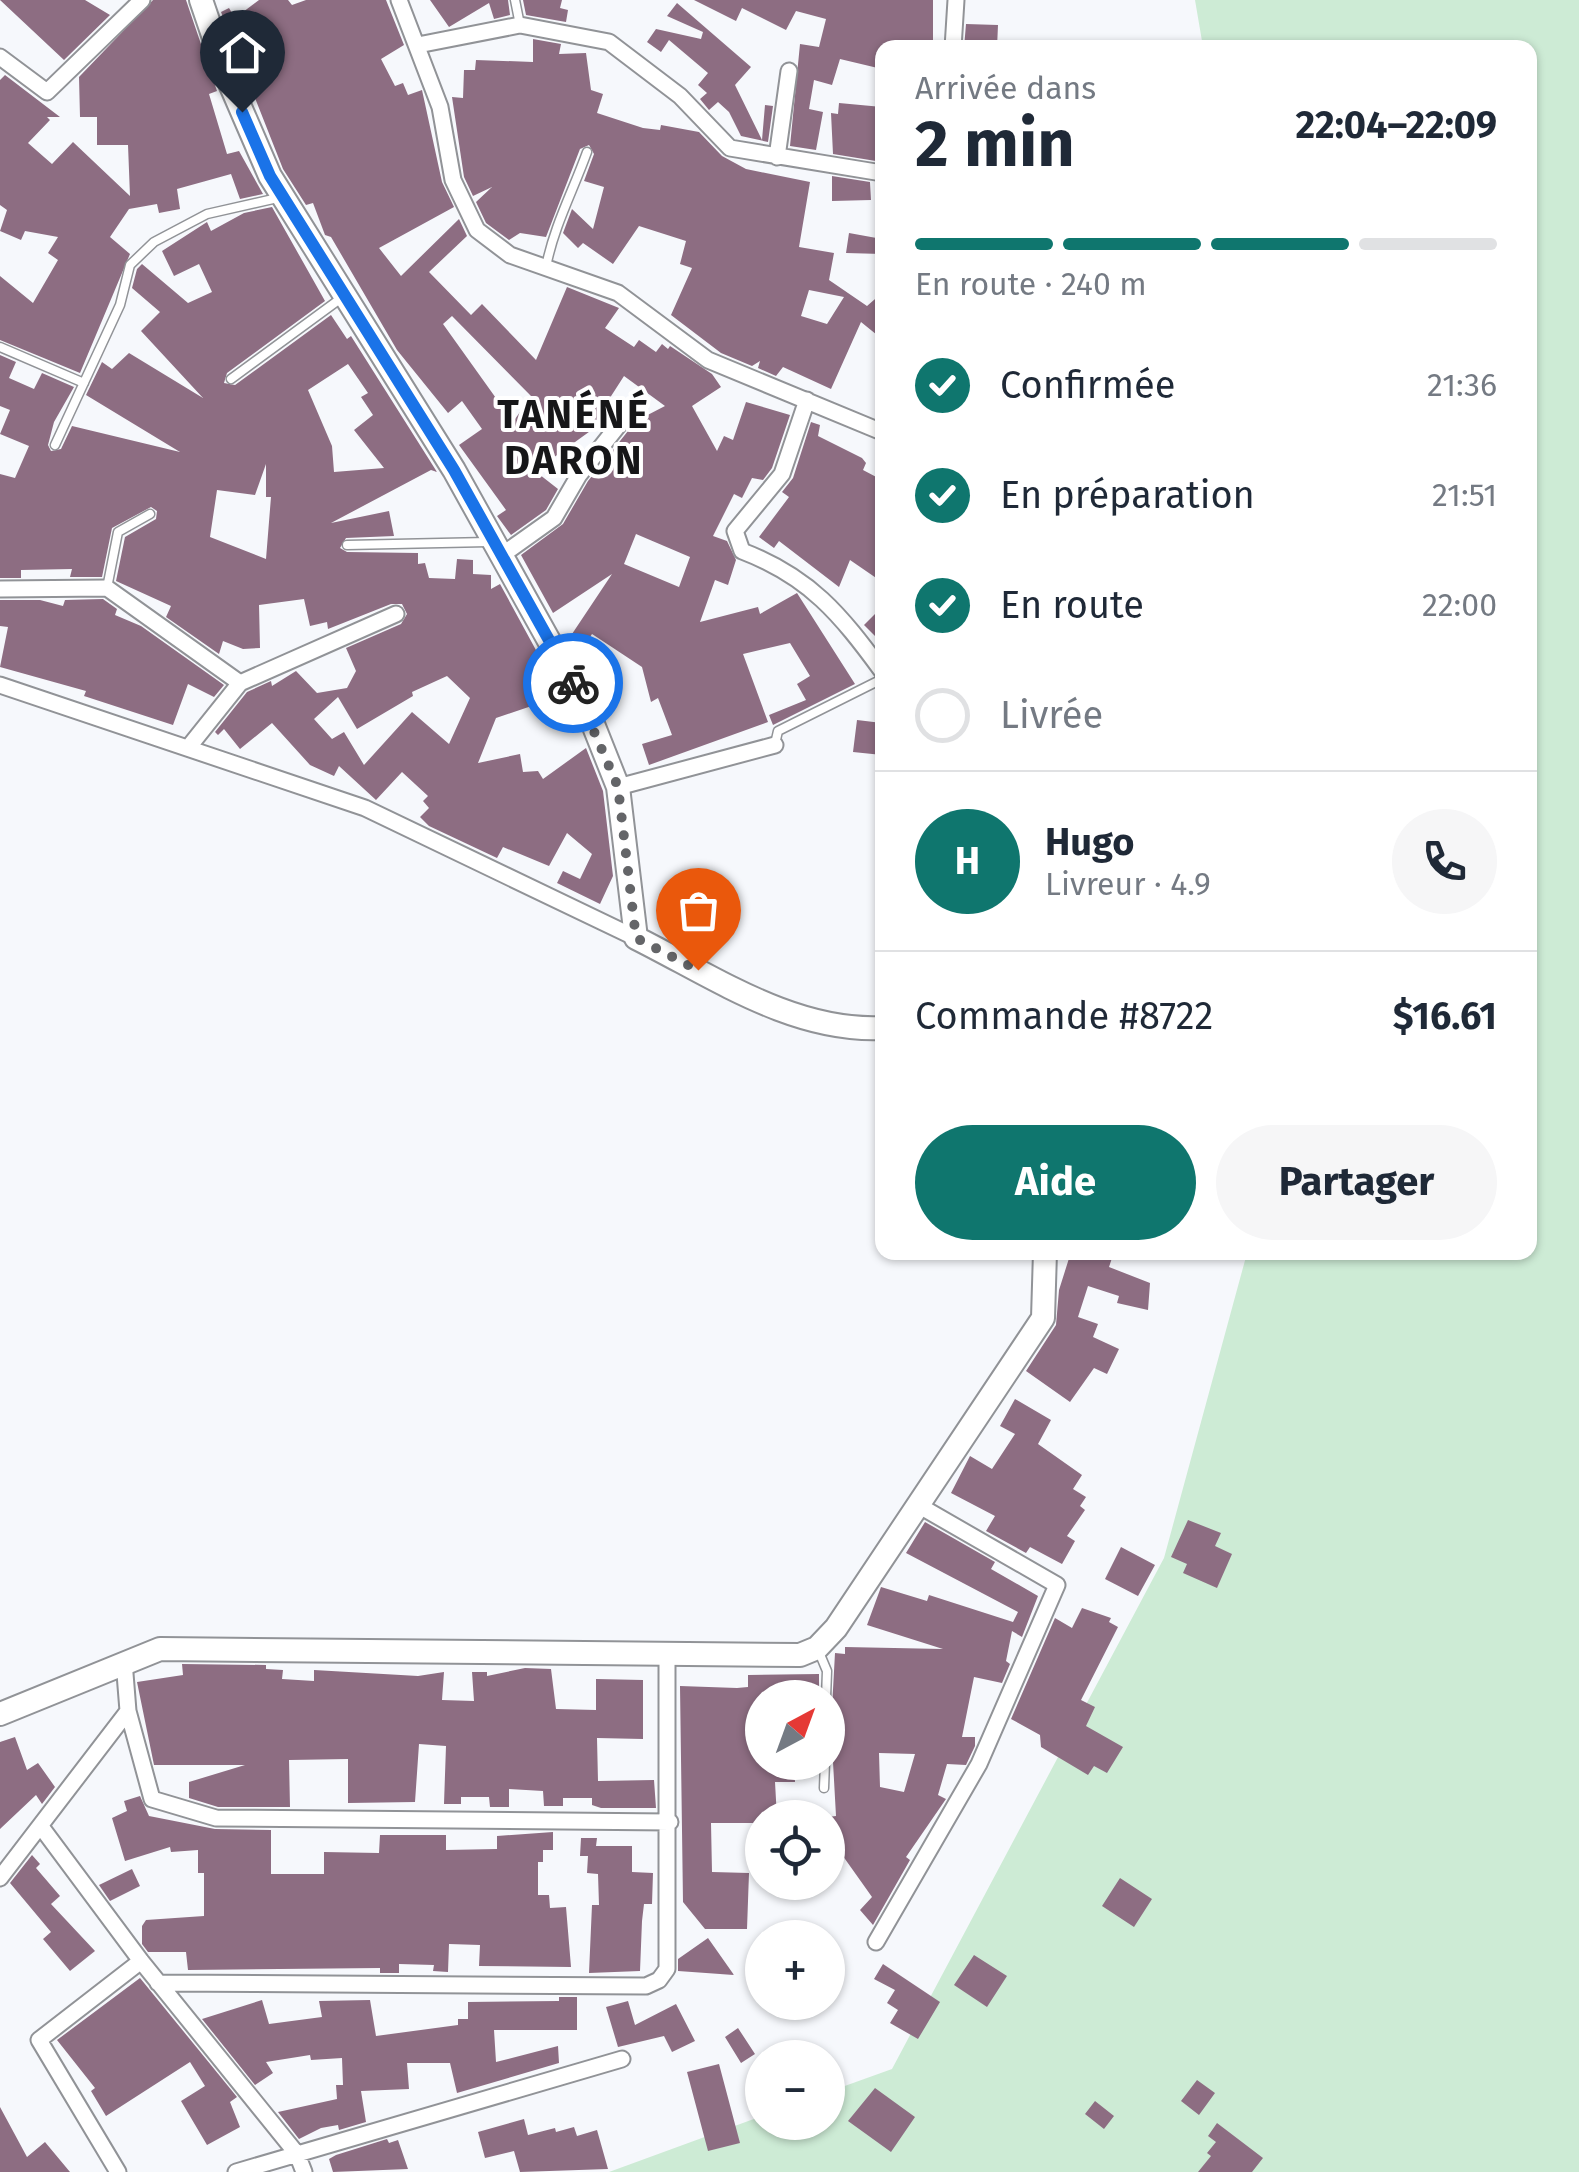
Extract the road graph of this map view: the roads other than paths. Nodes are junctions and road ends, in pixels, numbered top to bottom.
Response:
1 (142, 0) edge
2 (201, 0) edge
3 (398, 0) edge
4 (515, 0) edge
5 (956, 0) edge
6 (520, 25) junction
7 (954, 40) edge
8 (418, 45) junction
9 (0, 57) edge
10 (788, 71) dead end
11 (588, 152) dead end
12 (777, 157) junction
13 (875, 172) edge
14 (283, 197) junction
15 (546, 267) junction
16 (345, 296) junction
17 (0, 347) edge
18 (231, 379) dead end
19 (84, 383) junction
20 (807, 400) junction
21 (632, 408) dead end
22 (875, 429) edge
23 (55, 445) dead end
24 (150, 514) dead end
25 (348, 545) dead end
26 (498, 548) junction
27 (107, 588) junction
28 (0, 589) edge
29 (396, 614) dead end
30 (875, 662) edge
31 (875, 682) edge
32 (240, 683) junction
33 (0, 685) edge
34 (775, 745) joint
35 (188, 748) junction
36 (618, 787) junction
37 (636, 938) junction
38 (875, 1028) edge
39 (1045, 1260) edge
40 (918, 1505) junction
41 (817, 1648) junction
42 (667, 1651) junction
43 (124, 1661) junction
44 (826, 1680) edge
45 (128, 1711) junction
46 (0, 1714) edge
47 (824, 1780) edge
48 (824, 1788) dead end
49 (670, 1822) junction
50 (42, 1828) junction
51 (0, 1878) edge
52 (876, 1942) dead end
53 (141, 1961) junction
54 (158, 1983) junction
55 (622, 2059) dead end
56 (297, 2154) junction
57 (118, 2172) edge
58 (236, 2172) edge
59 (304, 2172) edge

1 - 9 street
2 - 14 street
3 - 8 street
4 - 6 lane
5 - 7 street
6 - 8 street
6 - 12 street
8 - 15 street
10 - 12 street
11 - 15 lane
12 - 13 street
14 - 16 street
14 - 19 lane
15 - 20 street
16 - 18 lane
16 - 26 street
17 - 19 lane
19 - 23 lane
20 - 22 street
20 - 30 street
21 - 26 street
24 - 27 lane
25 - 26 lane
26 - 36 street
27 - 28 street
27 - 32 street
29 - 32 street
31 - 34 lane
32 - 35 street
33 - 35 street
34 - 36 street
35 - 37 street
36 - 37 street
37 - 38 street
39 - 40 street
40 - 41 street
40 - 52 street
41 - 42 street
41 - 44 lane
42 - 43 street
42 - 49 street
43 - 45 street
43 - 46 street
45 - 49 street
45 - 50 street
47 - 48 lane
49 - 54 street
50 - 51 street
50 - 53 street
53 - 54 street
53 - 57 street
54 - 56 street
55 - 56 street
56 - 58 street
56 - 59 street

